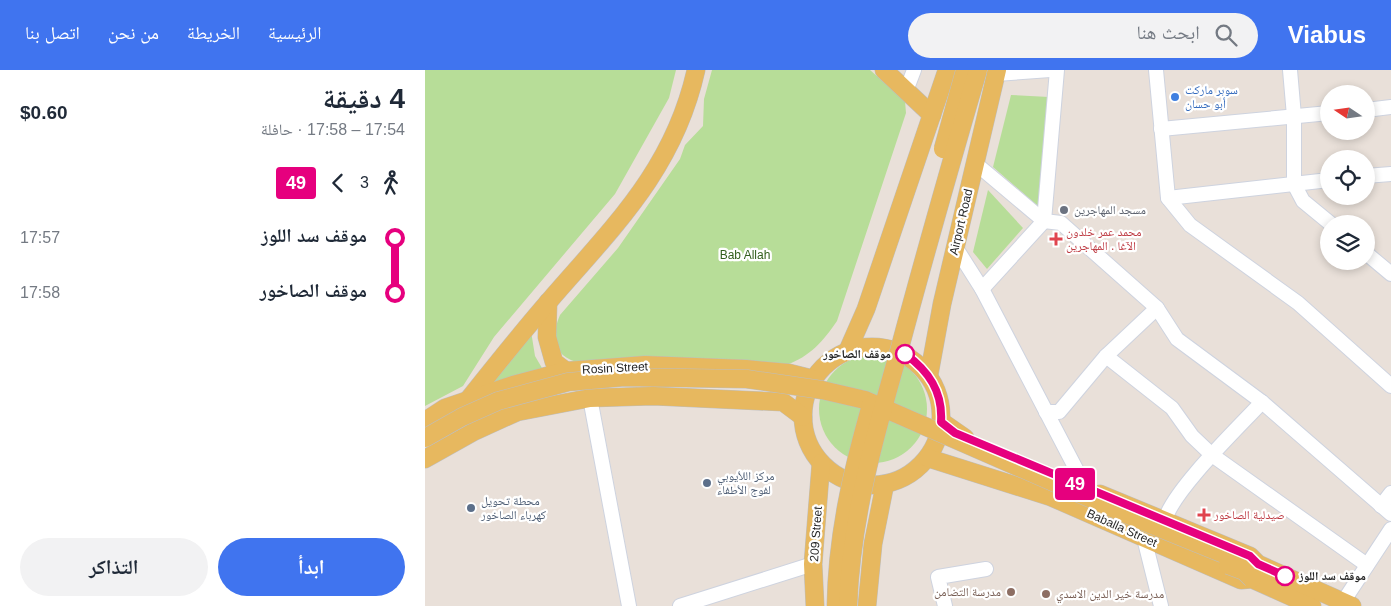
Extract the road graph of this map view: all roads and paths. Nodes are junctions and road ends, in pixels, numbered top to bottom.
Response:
1 (696, 70) edge
2 (884, 70) edge
3 (914, 70) edge
4 (947, 70) edge
5 (965, 70) edge
6 (978, 70) edge
7 (1050, 70) edge
8 (1057, 70) edge
9 (1156, 70) edge
10 (1290, 70) edge
11 (997, 72) edge
12 (906, 91) junction
13 (1391, 107) edge
14 (1375, 109) edge
15 (1320, 114) edge
16 (932, 115) junction
17 (1294, 116) junction
18 (1161, 129) junction
19 (975, 163) junction
20 (1375, 176) edge
21 (1388, 177) edge
22 (1320, 181) edge
23 (1294, 184) junction
24 (1168, 198) junction
25 (1320, 215) edge
26 (1044, 221) junction
27 (956, 248) junction
28 (1375, 261) edge
29 (1391, 274) edge
30 (982, 290) junction
31 (548, 302) junction
32 (1157, 308) junction
33 (848, 350) junction
34 (1106, 356) junction
35 (747, 369) junction
36 (566, 371) junction
37 (929, 375) junction
38 (813, 379) junction
39 (1391, 386) edge
40 (590, 398) junction
41 (744, 399) junction
42 (468, 400) junction
43 (1262, 402) junction
44 (1046, 412) junction
45 (803, 417) junction
46 (425, 421) edge
47 (941, 422) junction
48 (425, 438) edge
49 (425, 445) edge
50 (1212, 456) junction
51 (928, 458) junction
52 (425, 459) edge
53 (821, 463) junction
54 (885, 484) junction
55 (1086, 488) junction
56 (1391, 494) edge
57 (1386, 510) edge
58 (1165, 520) junction
59 (1391, 529) edge
60 (1144, 538) junction
61 (813, 564) junction
62 (1367, 566) junction
63 (986, 568) dead end
64 (1255, 572) junction
65 (718, 600) edge
66 (1286, 601) edge
67 (1351, 605) edge
68 (629, 606) edge
69 (680, 606) edge
70 (815, 606) edge
71 (836, 606) edge
72 (848, 606) edge
73 (867, 606) edge
74 (945, 606) edge
75 (1161, 606) edge
76 (1312, 606) edge

1 - 31 main road
2 - 12 main road
3 - 12 street
4 - 16 main road
5 - 71 main road, bridge
6 - 72 main road, bridge
7 - 11 street
8 - 26 street
9 - 18 street
10 - 17 street
11 - 19 main road, Airport Road
12 - 16 main road
13 - 14 street
15 - 17 street
16 - 33 main road
17 - 18 street
17 - 23 street
18 - 24 street
19 - 26 street
19 - 27 main road, Airport Road
20 - 21 street
22 - 23 street
23 - 24 street
23 - 25 street
24 - 39 street
26 - 30 street
26 - 32 street
27 - 30 street
27 - 37 main road, Airport Road
28 - 29 street
30 - 44 street
31 - 36 main road
31 - 42 main road
32 - 34 street
32 - 43 street
33 - 37 main road
33 - 38 main road
34 - 44 street
34 - 50 street
35 - 36 main road, Rosin Street
35 - 38 main road, Rosin Street
35 - 41 main road
36 - 42 main road, Rosin Street
37 - 47 main road
38 - 45 main road
40 - 41 main road
40 - 52 main road
40 - 68 street
41 - 45 main road
42 - 46 main road, Rosin Street
43 - 50 street
43 - 57 street
44 - 55 street
45 - 53 main road
47 - 51 main road
47 - 55 main road, Baballa Street
48 - 64 main road, bridge
49 - 64 main road, bridge
50 - 58 street
50 - 62 street
51 - 54 main road
51 - 60 main road, Baballa Street
53 - 54 main road
53 - 61 main road, 209 Street
54 - 73 main road
55 - 58 main road, Baballa Street
56 - 57 street
58 - 64 main road, Baballa Street
59 - 62 street
60 - 64 main road, Baballa Street
60 - 75 street
61 - 65 street
61 - 70 main road, 209 Street
62 - 67 street
63 - 74 street
64 - 66 main road, Baballa Street
64 - 67 main road, Baballa Street
65 - 69 street
66 - 76 main road, Baballa Street

